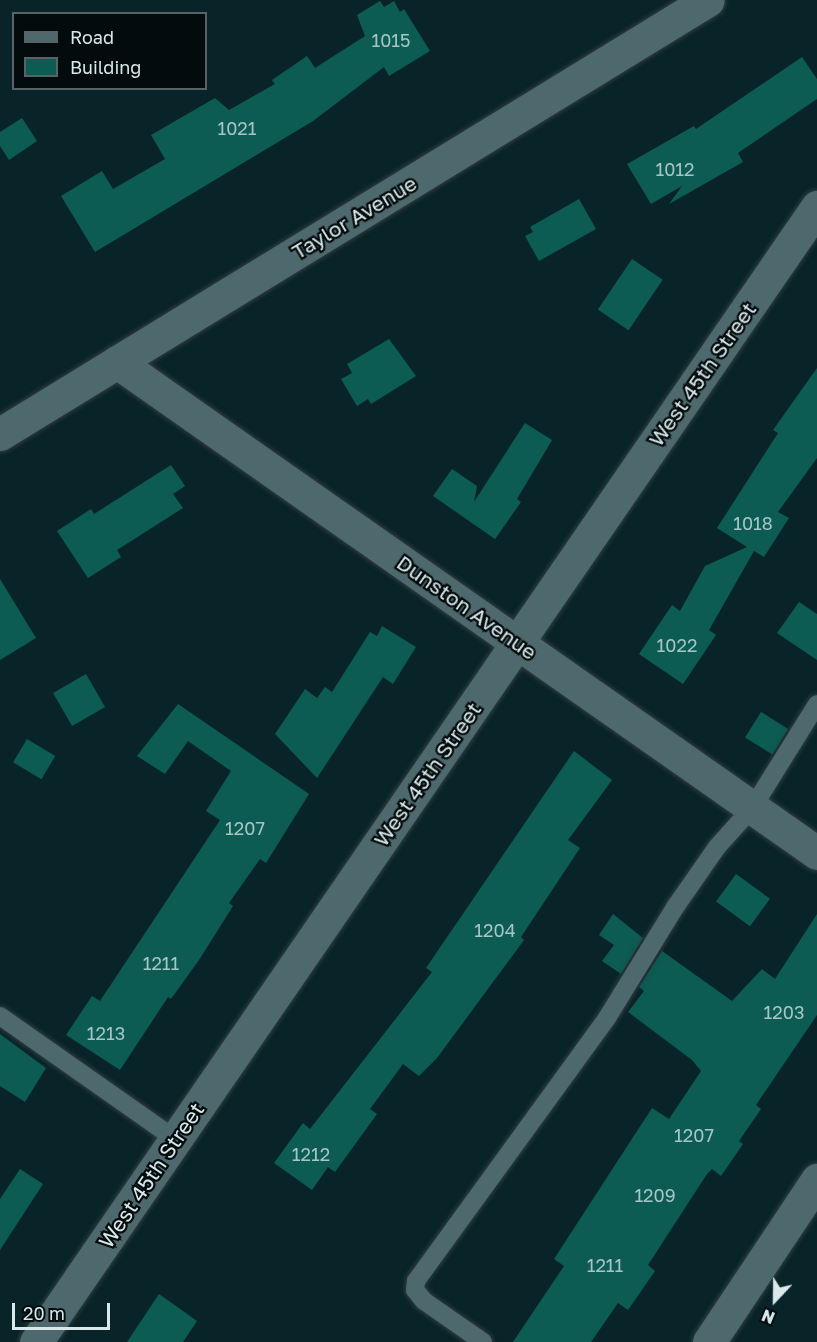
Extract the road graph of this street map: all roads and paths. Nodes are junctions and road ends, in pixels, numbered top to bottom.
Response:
1 (708, 0) edge
2 (817, 207) edge
3 (117, 362) junction
4 (0, 434) edge
5 (518, 642) junction
6 (817, 704) edge
7 (753, 807) junction
8 (817, 853) edge
9 (0, 1016) edge
10 (175, 1139) junction
11 (817, 1180) edge
12 (36, 1342) edge
13 (483, 1342) edge
14 (709, 1342) edge

1 - 3 street, Taylor Avenue
2 - 5 street, West 45th Street
3 - 4 street, Taylor Avenue
3 - 5 street, Dunston Avenue
5 - 7 street, Dunston Avenue
5 - 10 street, West 45th Street
6 - 7 lane
7 - 8 street, Dunston Avenue
7 - 13 lane
9 - 10 lane
10 - 12 street, West 45th Street
11 - 14 street

